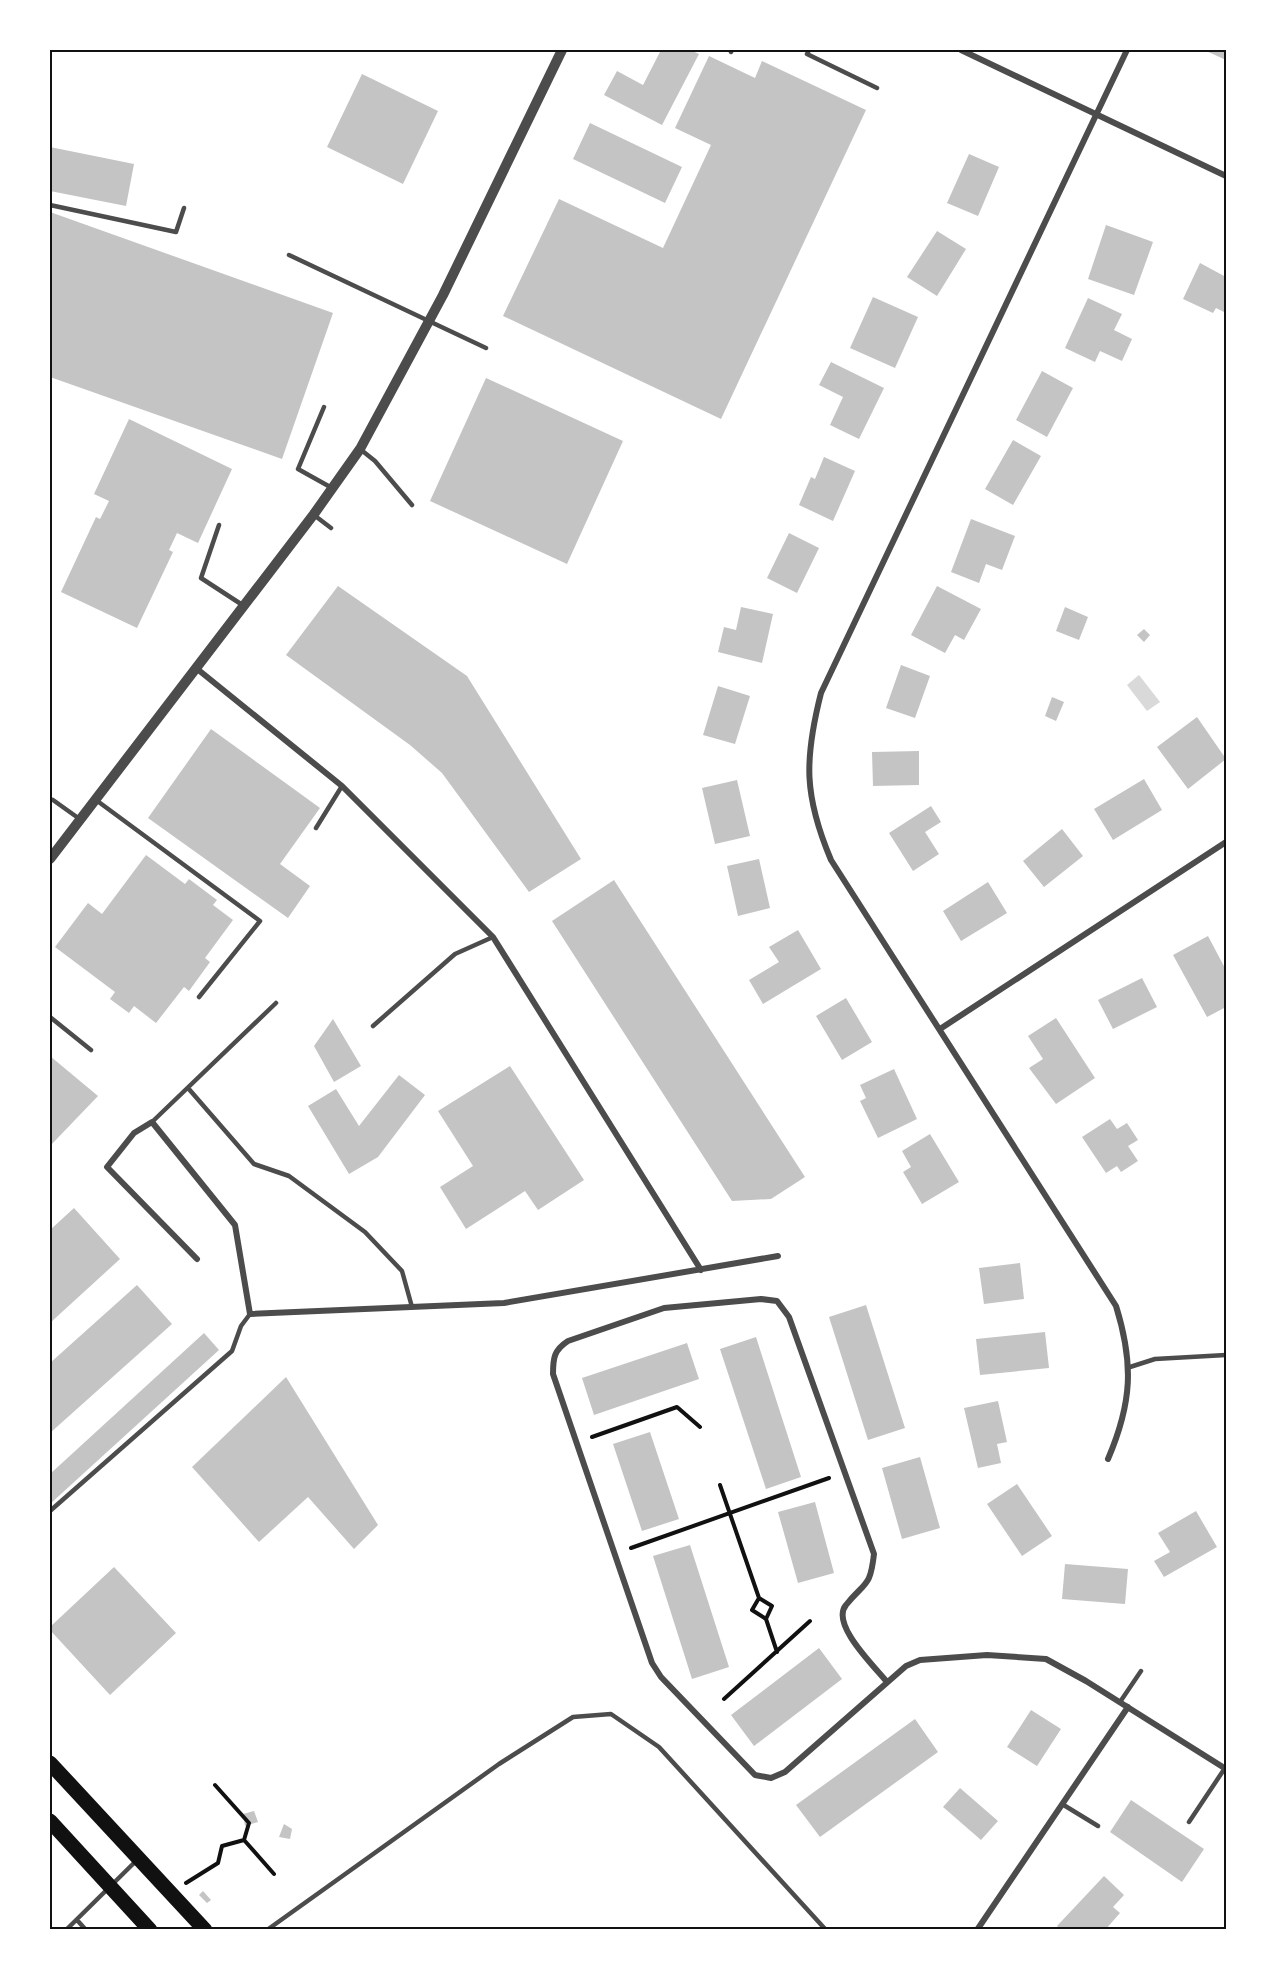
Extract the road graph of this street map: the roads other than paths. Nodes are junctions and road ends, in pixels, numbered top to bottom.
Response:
1 (562, 50) edge
2 (809, 50) edge
3 (961, 50) edge
4 (1127, 50) edge
5 (878, 88) dead end
6 (1097, 114) junction
7 (1227, 176) edge
8 (50, 205) edge
9 (184, 208) dead end
10 (289, 255) dead end
11 (429, 321) junction
12 (486, 348) dead end
13 (324, 407) dead end
14 (360, 449) junction
15 (333, 489) junction
16 (412, 505) dead end
17 (314, 514) junction
18 (219, 525) dead end
19 (331, 528) dead end
20 (244, 606) junction
21 (196, 668) junction
22 (342, 786) junction
23 (96, 800) junction
24 (52, 801) dead end
25 (81, 820) junction
26 (316, 828) dead end
27 (1227, 842) edge
28 (50, 859) edge
29 (493, 936) junction
30 (199, 997) dead end
31 (276, 1003) dead end
32 (50, 1017) edge
33 (373, 1026) dead end
34 (940, 1029) junction
35 (91, 1050) dead end
36 (188, 1088) junction
37 (152, 1122) junction
38 (778, 1256) dead end
39 (197, 1259) dead end
40 (701, 1270) junction
41 (412, 1307) junction
42 (250, 1314) junction
43 (1227, 1355) edge
44 (1130, 1367) junction
45 (1108, 1459) dead end
46 (50, 1511) edge
47 (1141, 1671) dead end
48 (887, 1682) junction
49 (1120, 1702) junction
50 (1128, 1707) junction
51 (50, 1763) edge
52 (1226, 1769) edge
53 (1062, 1804) junction
54 (50, 1821) edge
55 (1189, 1822) dead end
56 (1098, 1826) dead end
57 (139, 1858) junction
58 (110, 1887) junction
59 (77, 1920) junction
60 (66, 1929) edge
61 (86, 1929) edge
62 (150, 1929) edge
63 (205, 1929) edge
64 (267, 1929) edge
65 (825, 1929) edge
66 (977, 1929) edge

1 - 11 street
2 - 5 lane
3 - 6 street
4 - 6 street
6 - 7 street
6 - 34 street
8 - 9 lane
10 - 11 lane
11 - 12 lane
11 - 14 street
13 - 15 lane
14 - 15 street
14 - 16 lane
15 - 17 street
17 - 19 lane
17 - 20 street
18 - 20 lane
20 - 21 street
21 - 22 street
21 - 23 street
22 - 26 lane
22 - 29 street
23 - 25 street
23 - 30 lane
24 - 25 lane
25 - 28 street
27 - 34 street
29 - 33 lane
29 - 40 street
31 - 36 lane
32 - 35 lane
34 - 44 street
36 - 37 lane
36 - 41 lane
37 - 39 street
37 - 42 street
38 - 40 street
40 - 41 street
41 - 42 street
42 - 46 lane
43 - 44 lane
44 - 45 street
47 - 49 lane
48 - 48 street
48 - 49 street
49 - 50 street
50 - 52 street
50 - 53 street
51 - 57 main road
52 - 55 lane
53 - 56 lane
53 - 66 street
54 - 58 main road
57 - 58 lane
57 - 63 main road
58 - 59 lane
58 - 62 main road
59 - 60 lane
59 - 61 lane
64 - 65 lane

